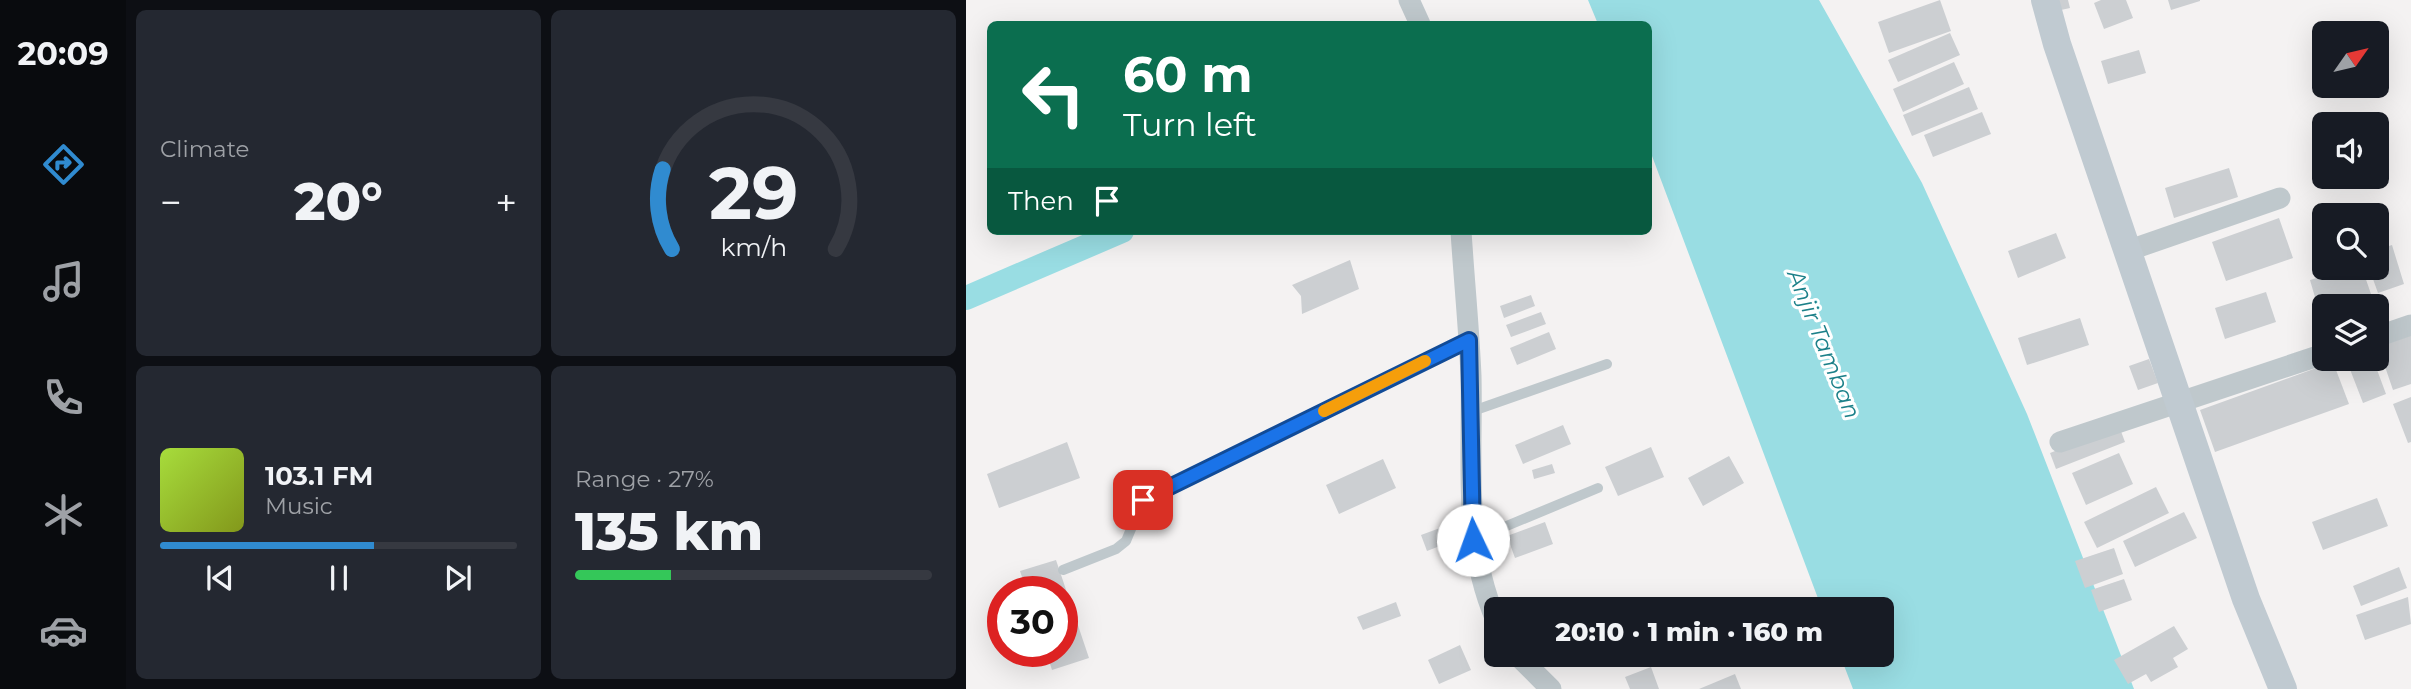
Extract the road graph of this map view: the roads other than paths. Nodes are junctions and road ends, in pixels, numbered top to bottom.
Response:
1 (1409, 0) edge
2 (2045, 0) edge
3 (1419, 21) edge
4 (2280, 198) dead end
5 (1461, 235) edge
6 (2127, 251) junction
7 (2411, 325) edge
8 (2389, 333) edge
9 (1469, 340) junction
10 (2312, 359) edge
11 (1607, 363) dead end
12 (2179, 403) junction
13 (1470, 412) junction
14 (2060, 442) dead end
15 (1598, 488) dead end
16 (1473, 540) junction
17 (1063, 570) dead end
18 (1486, 597) edge
19 (1529, 667) edge
20 (1551, 689) edge
21 (2283, 689) edge

1 - 3 street
2 - 6 street
4 - 6 street
5 - 9 street
6 - 12 street
7 - 8 street
9 - 13 street
9 - 17 lane
10 - 12 street
11 - 13 lane
12 - 14 street
12 - 21 street
13 - 16 street
15 - 16 lane
16 - 18 street
19 - 20 street

